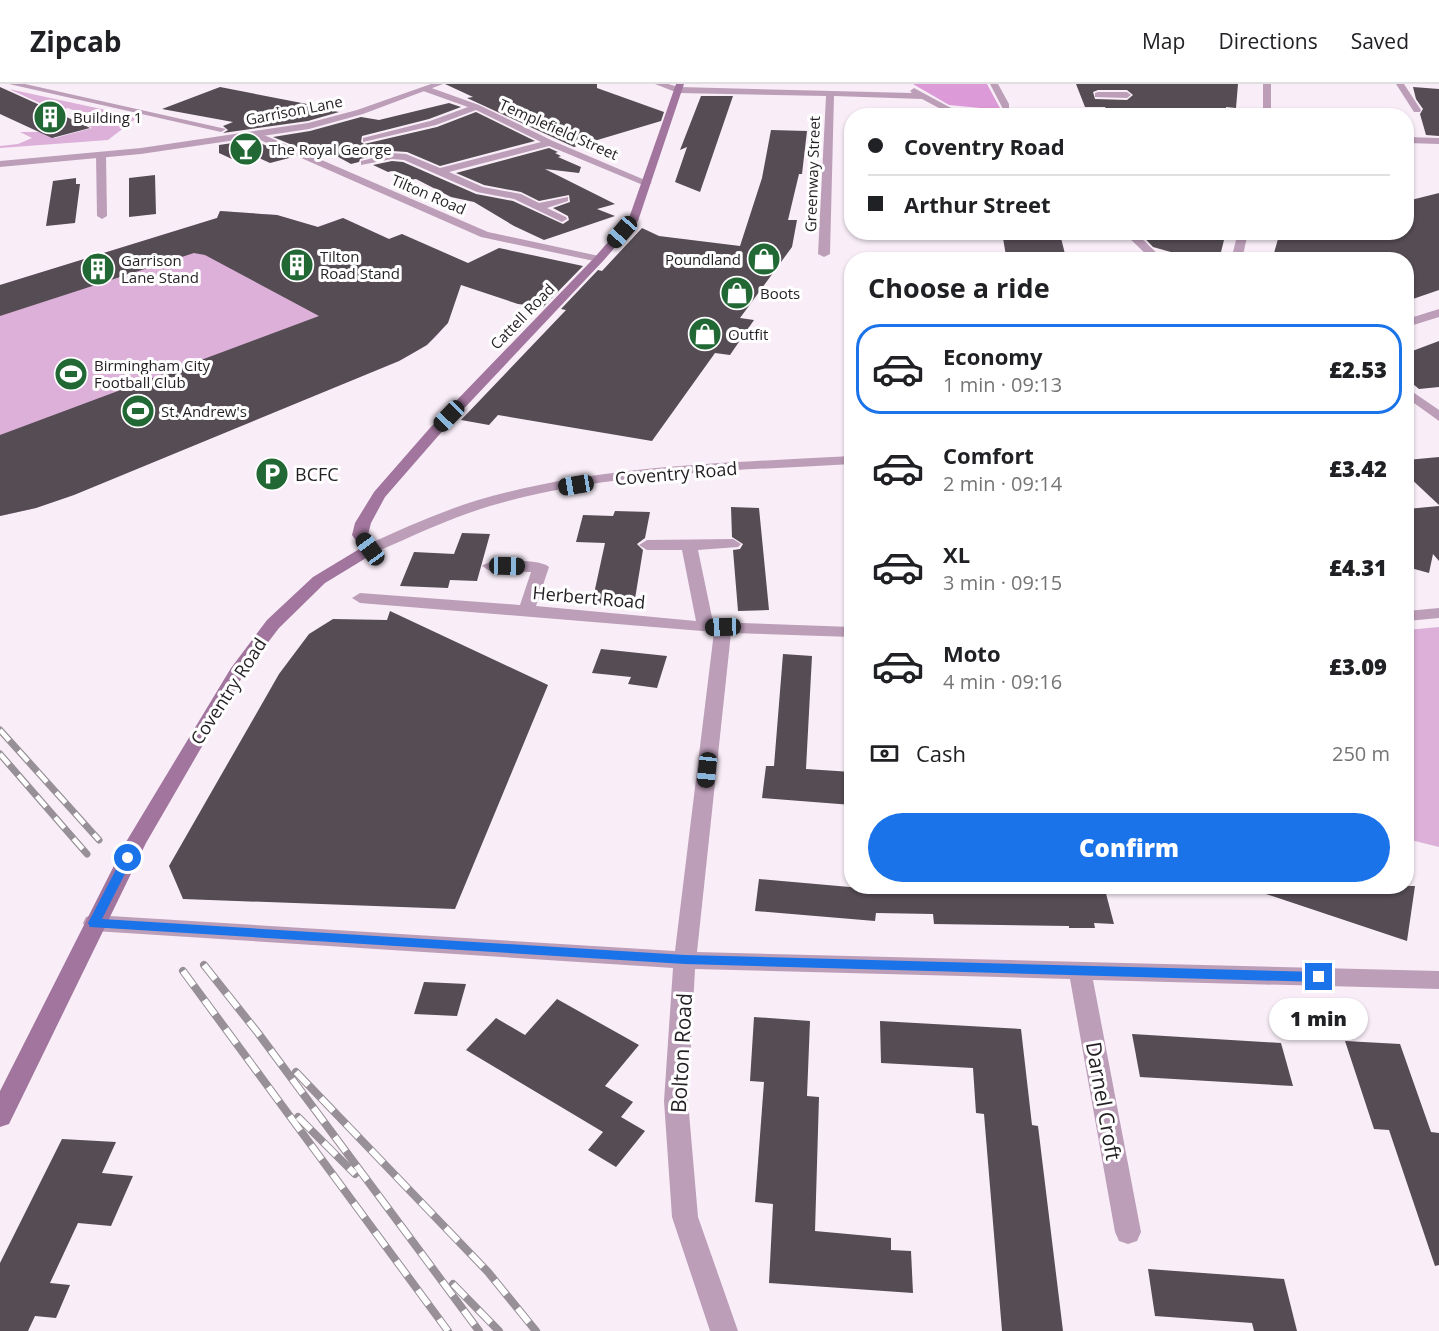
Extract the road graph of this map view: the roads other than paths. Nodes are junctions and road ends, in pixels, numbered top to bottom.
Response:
1 (13, 84) edge
2 (439, 84) edge
3 (658, 84) edge
4 (902, 84) edge
5 (994, 84) edge
6 (1122, 84) edge
7 (1267, 84) edge
8 (1400, 84) edge
9 (679, 87) edge
10 (426, 89) junction
11 (1098, 94) dead end
12 (830, 95) junction
13 (924, 96) junction
14 (1005, 106) dead end
15 (476, 107) junction
16 (947, 108) edge
17 (1267, 108) edge
18 (1417, 110) dead end
19 (221, 129) dead end
20 (254, 134) junction
21 (366, 140) dead end
22 (1414, 140) edge
23 (1439, 141) edge
24 (186, 143) junction
25 (550, 143) junction
26 (0, 154) edge
27 (101, 155) junction
28 (364, 163) dead end
29 (0, 164) edge
30 (442, 171) junction
31 (646, 183) junction
32 (564, 199) dead end
33 (538, 207) junction
34 (102, 216) dead end
35 (562, 219) dead end
36 (1137, 240) edge
37 (1150, 252) edge
38 (824, 254) dead end
39 (599, 259) junction
40 (1439, 313) edge
41 (1414, 321) edge
42 (1414, 397) edge
43 (1439, 417) edge
44 (844, 461) edge
45 (733, 544) dead end
46 (647, 545) dead end
47 (689, 546) junction
48 (370, 549) junction
49 (490, 566) dead end
50 (360, 598) dead end
51 (526, 610) junction
52 (1439, 613) edge
53 (1414, 615) edge
54 (715, 627) junction
55 (844, 632) edge
56 (94, 923) junction
57 (685, 960) junction
58 (1080, 971) junction
59 (1439, 980) edge
60 (0, 1116) edge
61 (1128, 1232) dead end
62 (724, 1331) edge

1 - 19 street
2 - 10 street, Garrison Lane
3 - 9 street
4 - 13 street
5 - 14 street
6 - 11 street
7 - 17 street
8 - 18 street
9 - 12 street
9 - 31 main road, Cattell Road
10 - 15 street, Templefield Street
10 - 20 street, Garrison Lane
12 - 13 street
12 - 38 street, Greenway Street
13 - 16 street
15 - 21 street
15 - 25 street, Templefield Street
20 - 24 street, Garrison Lane
20 - 39 street, Tilton Road
22 - 23 street
24 - 26 street, Garrison Lane
24 - 27 street, Garrison Lane
25 - 30 street
25 - 31 street, Templefield Street
27 - 29 street, Garrison Lane
27 - 34 street
28 - 30 street
30 - 33 street
31 - 39 main road, Cattell Road
32 - 33 street
33 - 35 street
36 - 37 street
39 - 48 main road, Cattell Road
40 - 41 street
42 - 43 street
44 - 48 street, Coventry Road
45 - 47 street
46 - 47 street
47 - 54 street
48 - 56 main road, Coventry Road
49 - 51 street
50 - 51 street, Herbert Road
51 - 54 street, Herbert Road
52 - 53 street
54 - 55 street, Herbert Road
54 - 57 street, Bolton Road
56 - 57 street
56 - 60 main road, Coventry Road
57 - 58 street
57 - 62 street, Bolton Road
58 - 59 street
58 - 61 street, Darnel Croft

